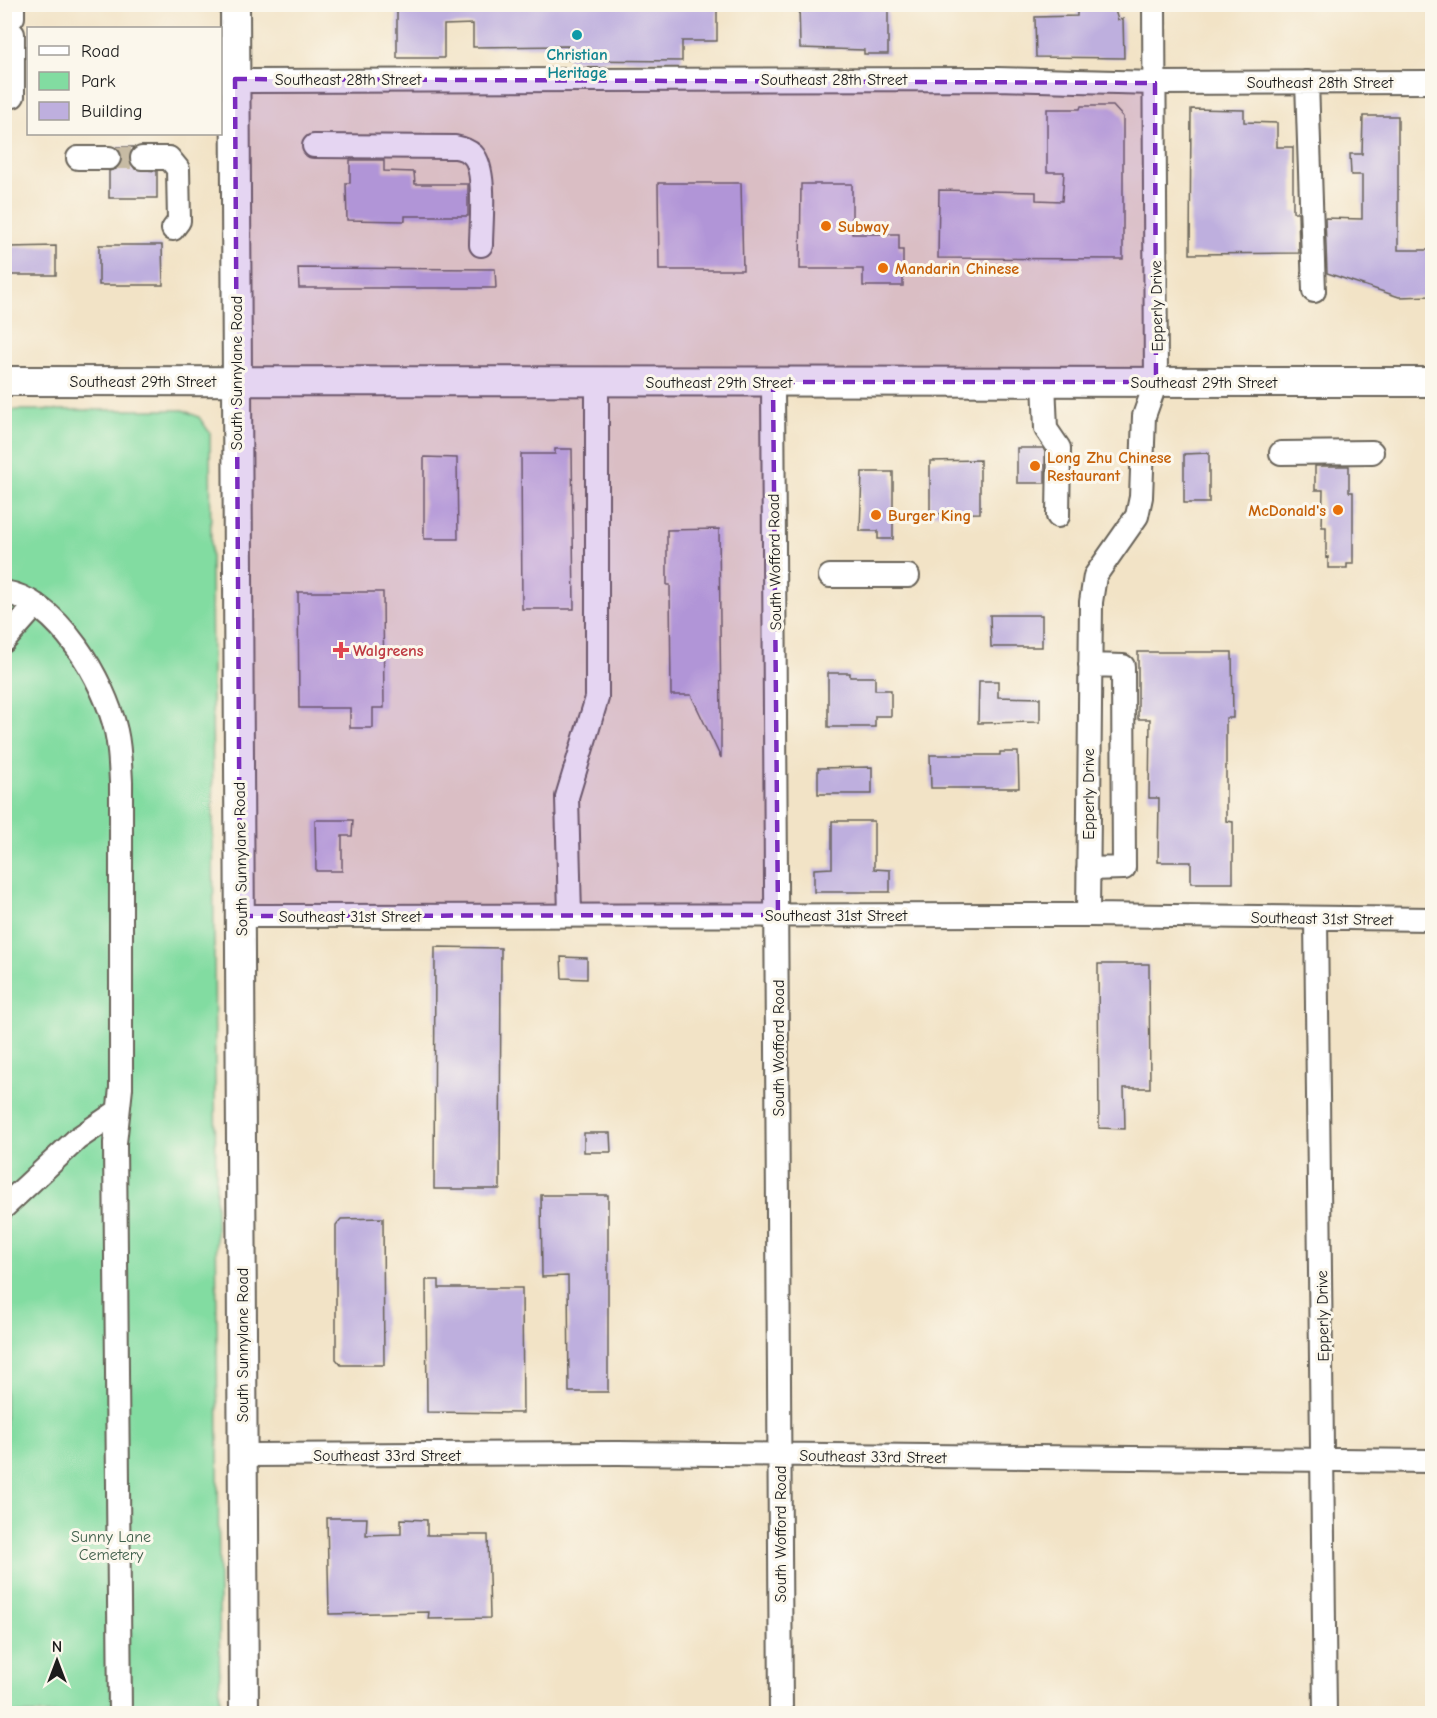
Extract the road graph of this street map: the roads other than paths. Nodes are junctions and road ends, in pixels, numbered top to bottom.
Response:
1 (235, 4) edge
2 (1154, 4) edge
3 (13, 19) edge
4 (228, 80) edge
5 (1307, 82) junction
6 (1432, 82) edge
7 (1155, 83) junction
8 (15, 96) edge
9 (314, 146) dead end
10 (78, 158) dead end
11 (109, 158) tunnel mouth
12 (142, 158) tunnel mouth
13 (173, 229) dead end
14 (481, 245) dead end
15 (1314, 291) dead end
16 (4, 381) edge
17 (236, 381) junction
18 (597, 381) junction
19 (773, 382) junction
20 (1044, 382) junction
21 (1156, 382) junction
22 (1432, 382) edge
23 (1372, 452) dead end
24 (1281, 453) dead end
25 (1058, 516) dead end
26 (830, 576) dead end
27 (908, 576) dead end
28 (4, 591) edge
29 (36, 605) junction
30 (4, 642) edge
31 (1090, 665) junction
32 (1123, 721) junction
33 (1089, 722) junction
34 (1088, 802) junction
35 (1124, 802) junction
36 (1088, 869) junction
37 (570, 915) junction
38 (778, 915) junction
39 (1088, 915) junction
40 (240, 916) junction
41 (1316, 918) junction
42 (1432, 919) edge
43 (118, 1112) junction
44 (4, 1207) edge
45 (242, 1455) junction
46 (780, 1455) junction
47 (1323, 1461) junction
48 (1432, 1461) edge
49 (120, 1713) edge
50 (244, 1713) edge
51 (781, 1713) edge
52 (1325, 1713) edge

1 - 4 main road, South Sunnylane Road
2 - 7 street, Epperly Drive
3 - 8 street
4 - 7 street, Southeast 28th Street
4 - 17 main road, South Sunnylane Road
5 - 6 street, Southeast 28th Street
5 - 7 street, Southeast 28th Street
5 - 15 street
7 - 21 street, Epperly Drive
9 - 14 street
10 - 11 street
12 - 13 street
16 - 17 main road, Southeast 29th Street
17 - 18 main road, Southeast 29th Street
17 - 40 main road, South Sunnylane Road
18 - 19 main road, Southeast 29th Street
18 - 37 street
19 - 20 main road, Southeast 29th Street
19 - 38 street, South Wofford Road
20 - 21 main road, Southeast 29th Street
20 - 25 street
21 - 22 main road, Southeast 29th Street
21 - 31 street, Epperly Drive
23 - 24 street
26 - 27 street
28 - 29 street
29 - 30 street
29 - 43 street
31 - 32 street
31 - 33 street, Epperly Drive
32 - 33 street
32 - 35 street
33 - 34 street, Epperly Drive
34 - 35 street
34 - 36 street, Epperly Drive
35 - 36 street
36 - 39 street, Epperly Drive
37 - 38 street, Southeast 31st Street
37 - 40 street, Southeast 31st Street
38 - 39 street, Southeast 31st Street
38 - 46 street, South Wofford Road
39 - 41 street, Southeast 31st Street
40 - 45 main road, South Sunnylane Road
41 - 42 street, Southeast 31st Street
41 - 47 street, Epperly Drive
43 - 44 street
43 - 49 street
45 - 46 street, Southeast 33rd Street
45 - 50 main road, South Sunnylane Road
46 - 47 street, Southeast 33rd Street
46 - 51 street, South Wofford Road
47 - 48 street, Southeast 33rd Street
47 - 52 street, Epperly Drive

